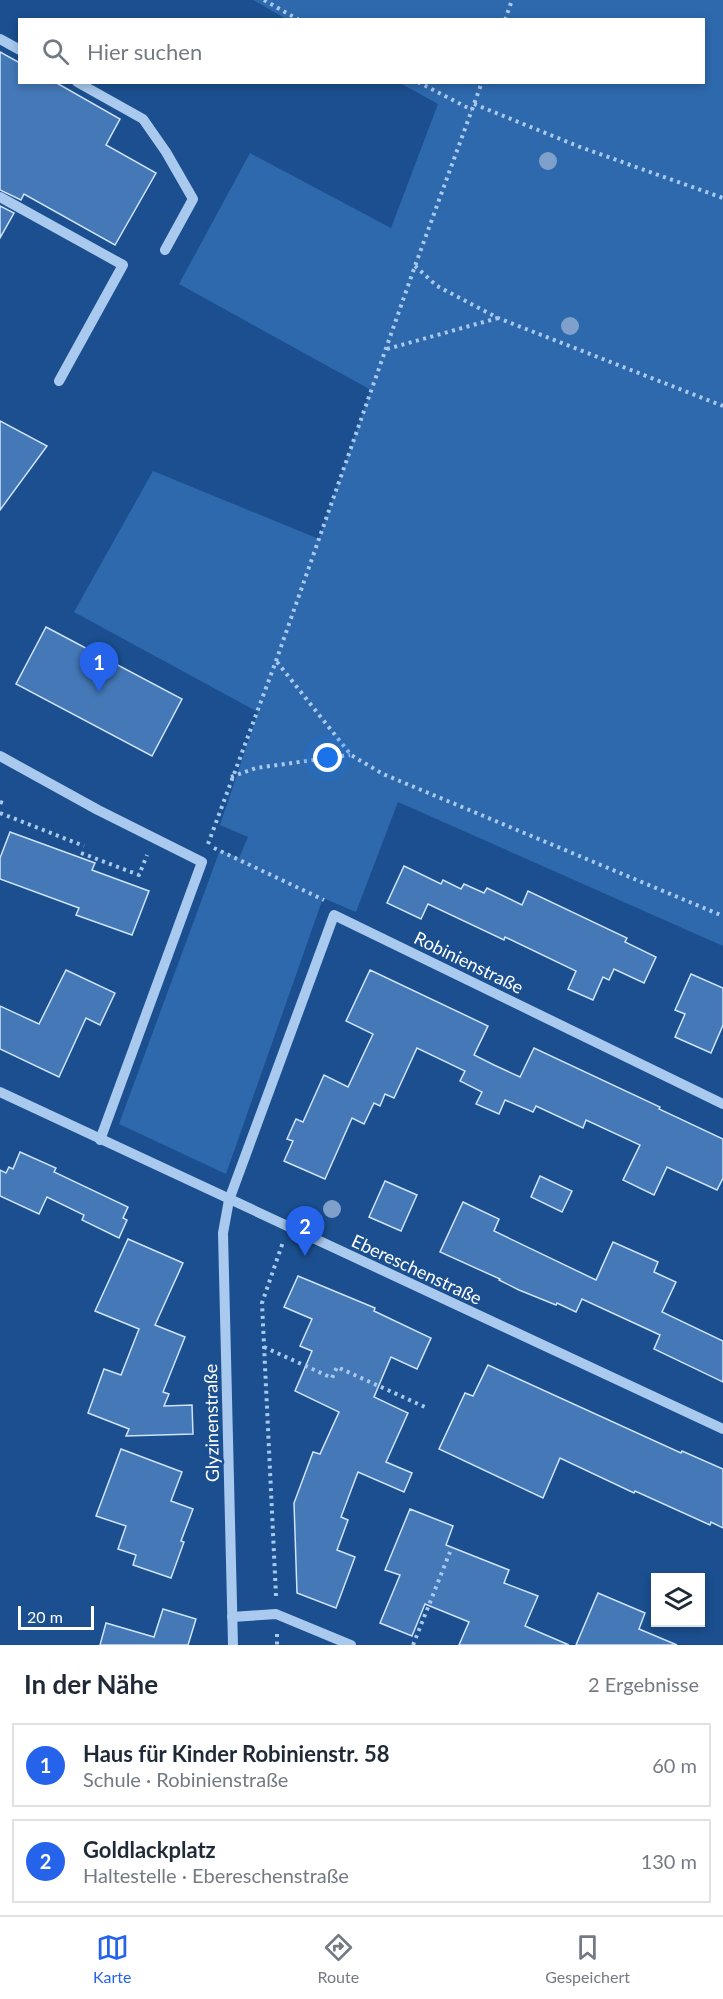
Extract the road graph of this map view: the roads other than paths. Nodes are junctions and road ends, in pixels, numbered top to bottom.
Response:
1 (0, 39) edge
2 (18, 49) edge
3 (81, 84) edge
4 (0, 197) edge
5 (165, 250) dead end
6 (59, 381) dead end
7 (0, 756) edge
8 (334, 915) joint
9 (0, 1092) edge
10 (723, 1104) edge
11 (100, 1140) junction
12 (229, 1200) junction
13 (723, 1429) edge
14 (232, 1617) junction
15 (233, 1645) edge
16 (351, 1645) edge

1 - 2 street
3 - 5 street
4 - 6 street
7 - 11 street
8 - 10 street, Robinienstraße
8 - 12 street, Glyzinenstraße
9 - 11 street, Ebereschenstraße
11 - 12 street, Ebereschenstraße
12 - 13 street, Ebereschenstraße
12 - 14 street, Glyzinenstraße
14 - 15 street, Glyzinenstraße
14 - 16 street

